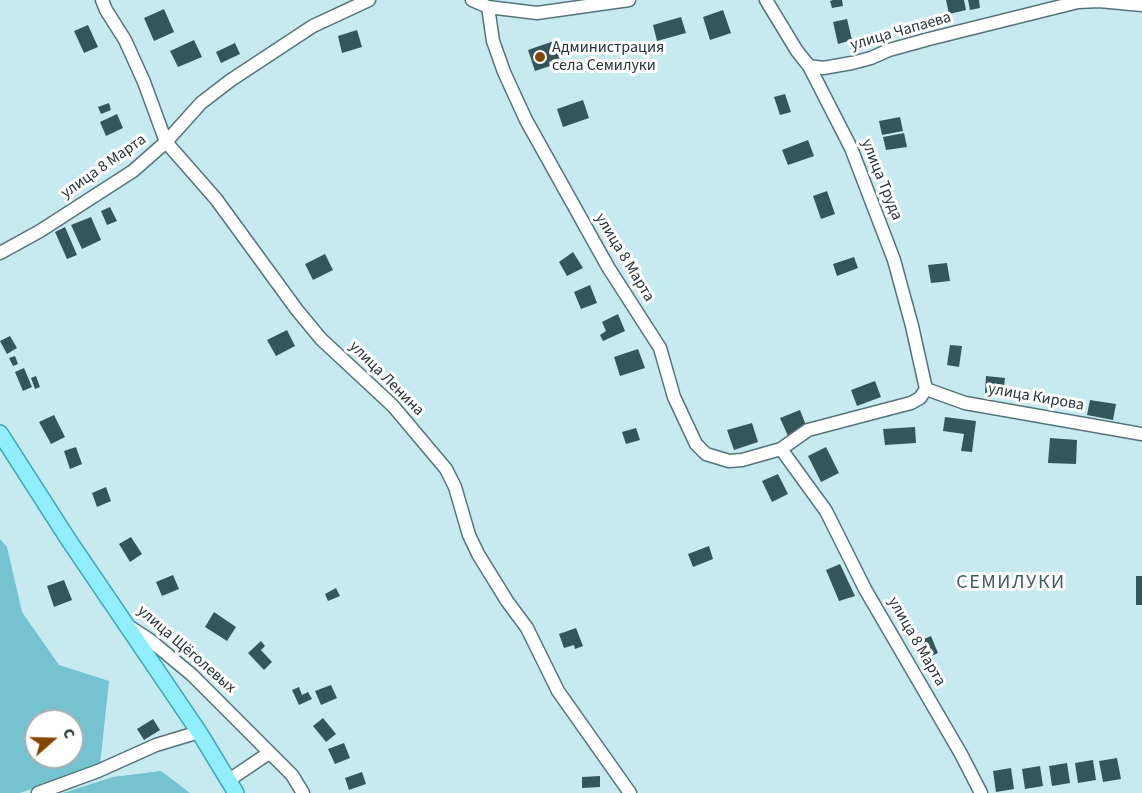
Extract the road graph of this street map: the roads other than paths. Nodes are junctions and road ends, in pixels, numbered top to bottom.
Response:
1 (102, 0) edge
2 (369, 0) edge
3 (471, 0) edge
4 (628, 0) edge
5 (766, 0) edge
6 (1142, 4) edge
7 (488, 7) junction
8 (809, 66) junction
9 (166, 142) junction
10 (0, 253) edge
11 (926, 389) junction
12 (0, 433) edge
13 (1142, 434) edge
14 (781, 449) junction
15 (126, 625) junction
16 (199, 732) junction
17 (269, 753) junction
18 (232, 786) edge
19 (38, 793) edge
20 (303, 793) edge
21 (630, 793) edge
22 (981, 793) edge

1 - 9 street, улица Ленина
2 - 9 street, улица 8 Марта
3 - 7 street
4 - 7 street
5 - 8 street, улица Труда
6 - 8 street, улица Чапаева
7 - 14 street, улица 8 Марта
8 - 11 street, улица Труда
9 - 10 street, улица 8 Марта
9 - 21 street, улица Ленина
11 - 13 street, улица Кирова
11 - 14 street, улица 8 Марта
12 - 15 main road, улица Щёголевых
14 - 22 street, улица 8 Марта
15 - 16 main road
15 - 17 street, улица Щёголевых
16 - 18 main road
16 - 19 street
17 - 18 street
17 - 20 street, улица Щёголевых

